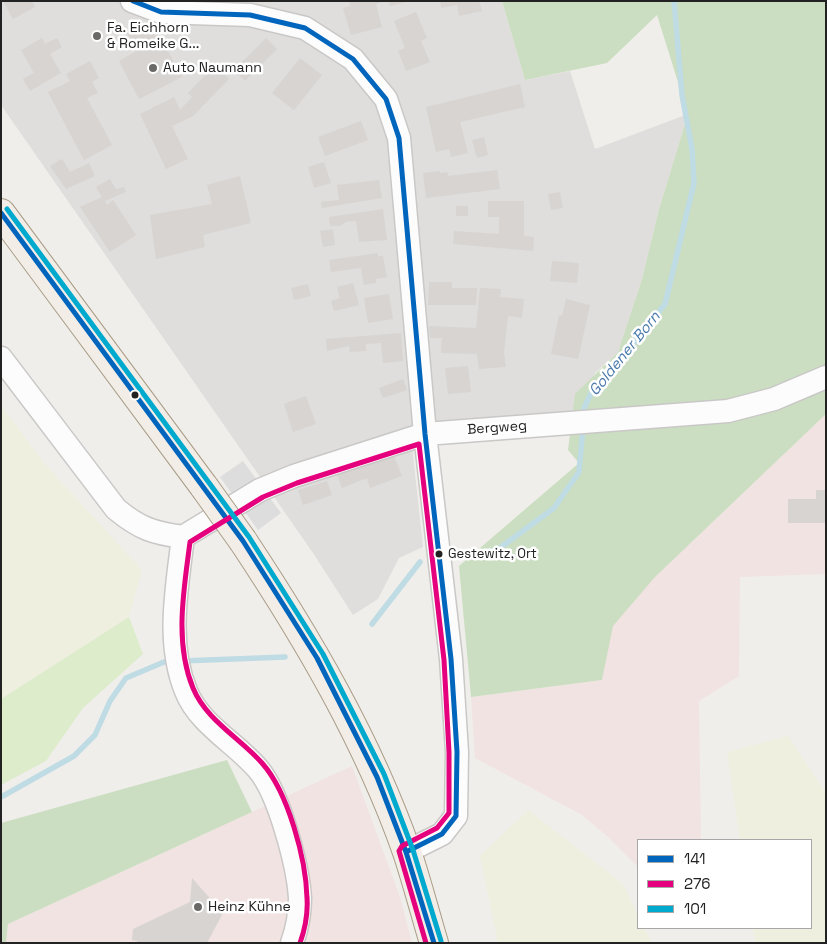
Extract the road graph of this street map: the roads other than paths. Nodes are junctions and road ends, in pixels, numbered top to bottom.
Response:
1 (132, 1) edge
2 (1, 214) edge
3 (1, 358) edge
4 (826, 377) edge
5 (425, 434) junction
6 (183, 537) junction
7 (406, 852) junction
8 (292, 943) edge
9 (434, 943) edge

1 - 5 street
2 - 7 main road, bridge
3 - 6 street
4 - 5 street, Bergweg
5 - 6 street, Bergweg
5 - 7 street
6 - 8 street
7 - 9 main road

